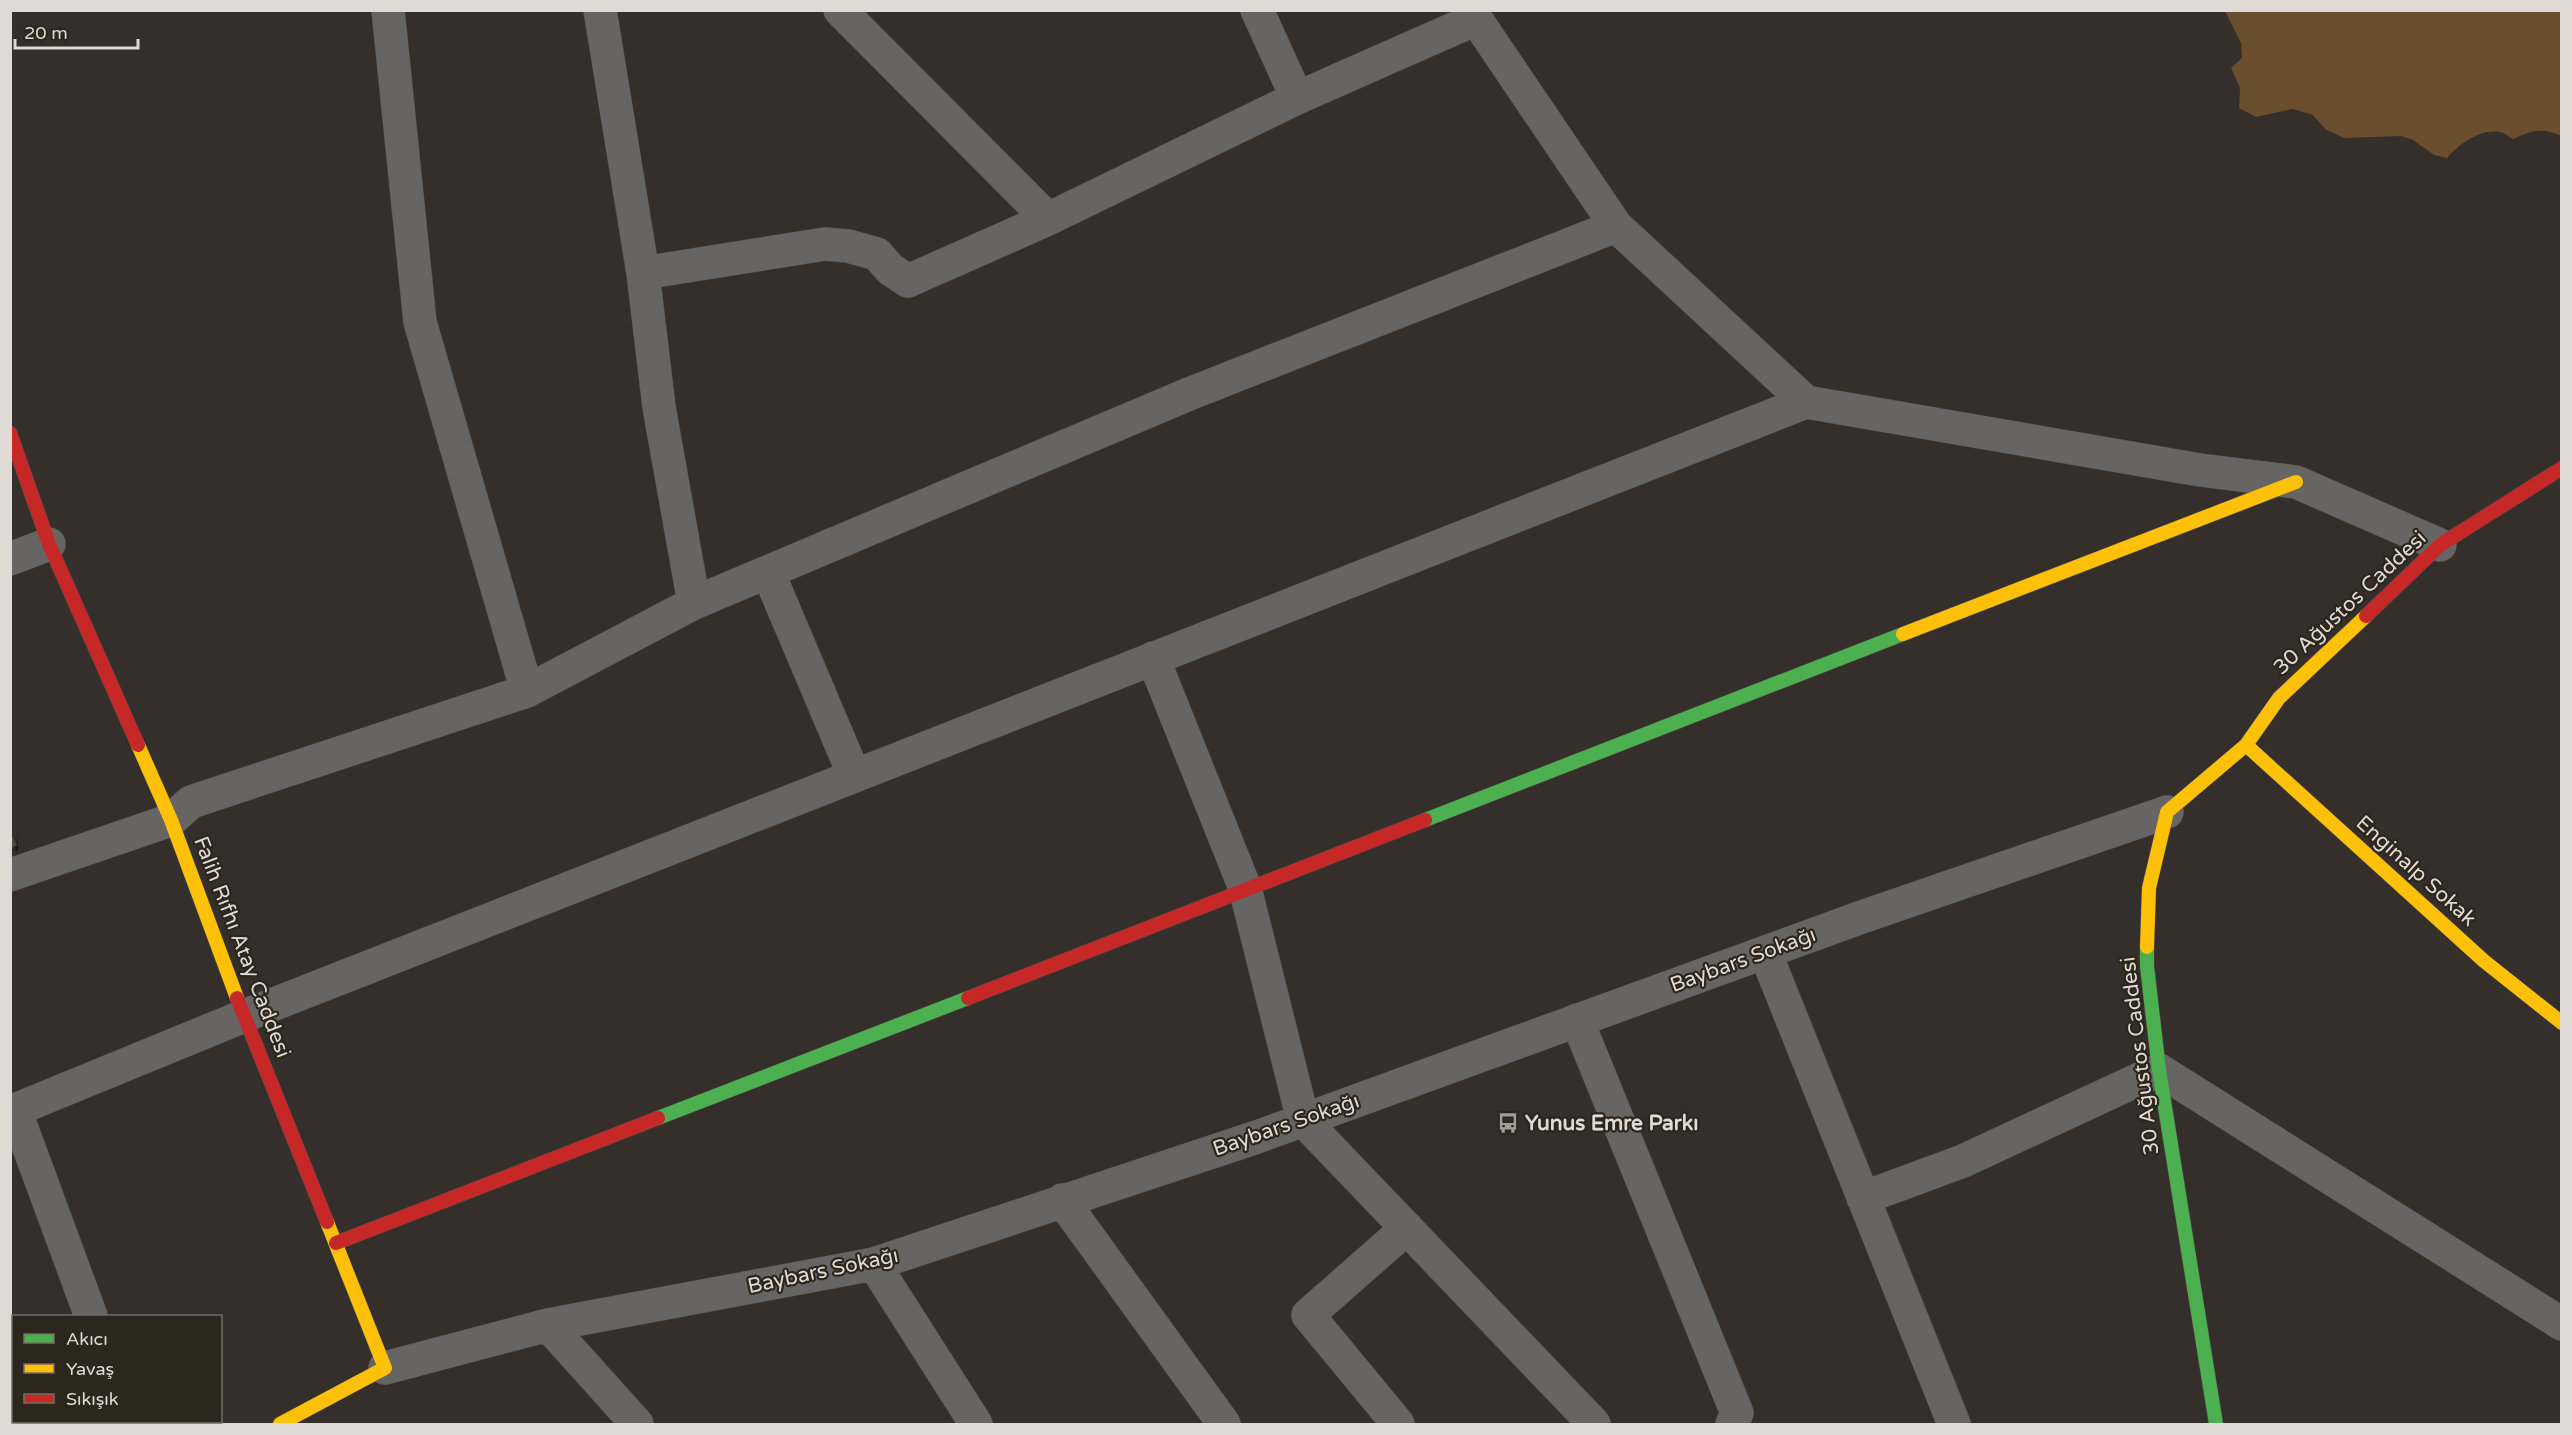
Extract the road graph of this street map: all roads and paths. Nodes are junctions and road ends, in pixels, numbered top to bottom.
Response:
1 (387, 10) edge
2 (600, 10) edge
3 (840, 10) edge
4 (1257, 10) edge
5 (1475, 15) edge
6 (1297, 98) junction
7 (1048, 219) junction
8 (1616, 226) junction
9 (643, 273) junction
10 (1806, 402) junction
11 (10, 433) edge
12 (2562, 468) edge
13 (2296, 482) junction
14 (49, 544) junction
15 (2440, 545) junction
16 (10, 559) edge
17 (768, 572) junction
18 (694, 603) junction
19 (1153, 658) junction
20 (527, 691) junction
21 (2246, 745) junction
22 (854, 775) junction
23 (2167, 812) junction
24 (171, 820) junction
25 (10, 876) edge
26 (1245, 888) junction
27 (1765, 952) junction
28 (244, 1016) junction
29 (1577, 1020) junction
30 (2562, 1023) edge
31 (2159, 1070) junction
32 (13, 1111) edge
33 (1303, 1120) junction
34 (1863, 1198) junction
35 (1062, 1200) junction
36 (1407, 1228) junction
37 (336, 1243) junction
38 (874, 1264) junction
39 (90, 1315) edge
40 (2562, 1324) edge
41 (548, 1325) junction
42 (385, 1368) junction
43 (315, 1417) edge
44 (280, 1425) edge
45 (637, 1425) edge
46 (976, 1425) edge
47 (1224, 1425) edge
48 (1398, 1425) edge
49 (1594, 1425) edge
50 (1731, 1425) edge
51 (1954, 1425) edge
52 (2216, 1425) edge

1 - 20 street
2 - 9 street
3 - 7 street
4 - 6 street
5 - 6 street
5 - 8 street
6 - 7 street
7 - 9 street
8 - 10 street
8 - 17 street
9 - 18 street
10 - 13 street
10 - 19 street
11 - 14 street, Falih Rıfhı Atay Caddesi
12 - 15 street, 30 Ağustos Caddesi
13 - 15 street
13 - 26 street
14 - 16 street
14 - 24 street, Falih Rıfhı Atay Caddesi
15 - 21 street, 30 Ağustos Caddesi
17 - 18 street
17 - 22 street
18 - 20 street
19 - 22 street
19 - 26 street
20 - 24 street
21 - 23 street, 30 Ağustos Caddesi
21 - 30 street, Enginalp Sokak
22 - 28 street
23 - 27 street, Baybars Sokağı
23 - 31 street, 30 Ağustos Caddesi
24 - 25 street
24 - 28 street, Falih Rıfhı Atay Caddesi
26 - 33 street
26 - 37 street
27 - 29 street, Baybars Sokağı
27 - 34 street
28 - 32 street
28 - 37 street, Falih Rıfhı Atay Caddesi
29 - 33 street, Baybars Sokağı
29 - 50 street
31 - 34 street
31 - 40 street
31 - 52 street, 30 Ağustos Caddesi
32 - 39 street
33 - 35 street, Baybars Sokağı
33 - 36 street
34 - 51 street
35 - 38 street, Baybars Sokağı
35 - 47 street
36 - 48 street
36 - 49 street
37 - 42 street, Falih Rıfhı Atay Caddesi
38 - 41 street, Baybars Sokağı
38 - 46 street
41 - 42 street, Baybars Sokağı
41 - 45 street
42 - 43 street
43 - 44 street

